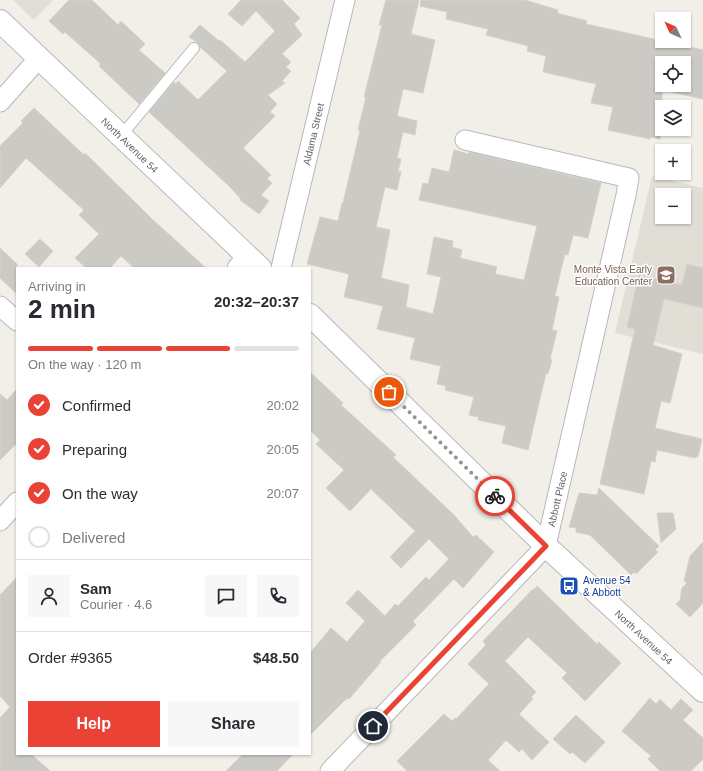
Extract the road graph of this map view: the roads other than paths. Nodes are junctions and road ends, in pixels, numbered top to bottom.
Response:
1 (345, 0) edge
2 (0, 21) edge
3 (194, 48) dead end
4 (40, 58) junction
5 (0, 102) edge
6 (121, 136) junction
7 (465, 140) dead end
8 (248, 264) edge
9 (281, 267) edge
10 (0, 306) edge
11 (311, 316) edge
12 (16, 320) edge
13 (16, 503) edge
14 (0, 520) edge
15 (546, 546) junction
16 (703, 691) edge
17 (330, 771) edge

1 - 9 street, Aldama Street
2 - 4 street, North Avenue 54
3 - 6 lane
4 - 5 street
4 - 6 street, North Avenue 54
6 - 8 street, North Avenue 54
7 - 15 street, Abbott Place
10 - 12 street
11 - 15 street, North Avenue 54
13 - 14 street
15 - 16 street, North Avenue 54
15 - 17 street

